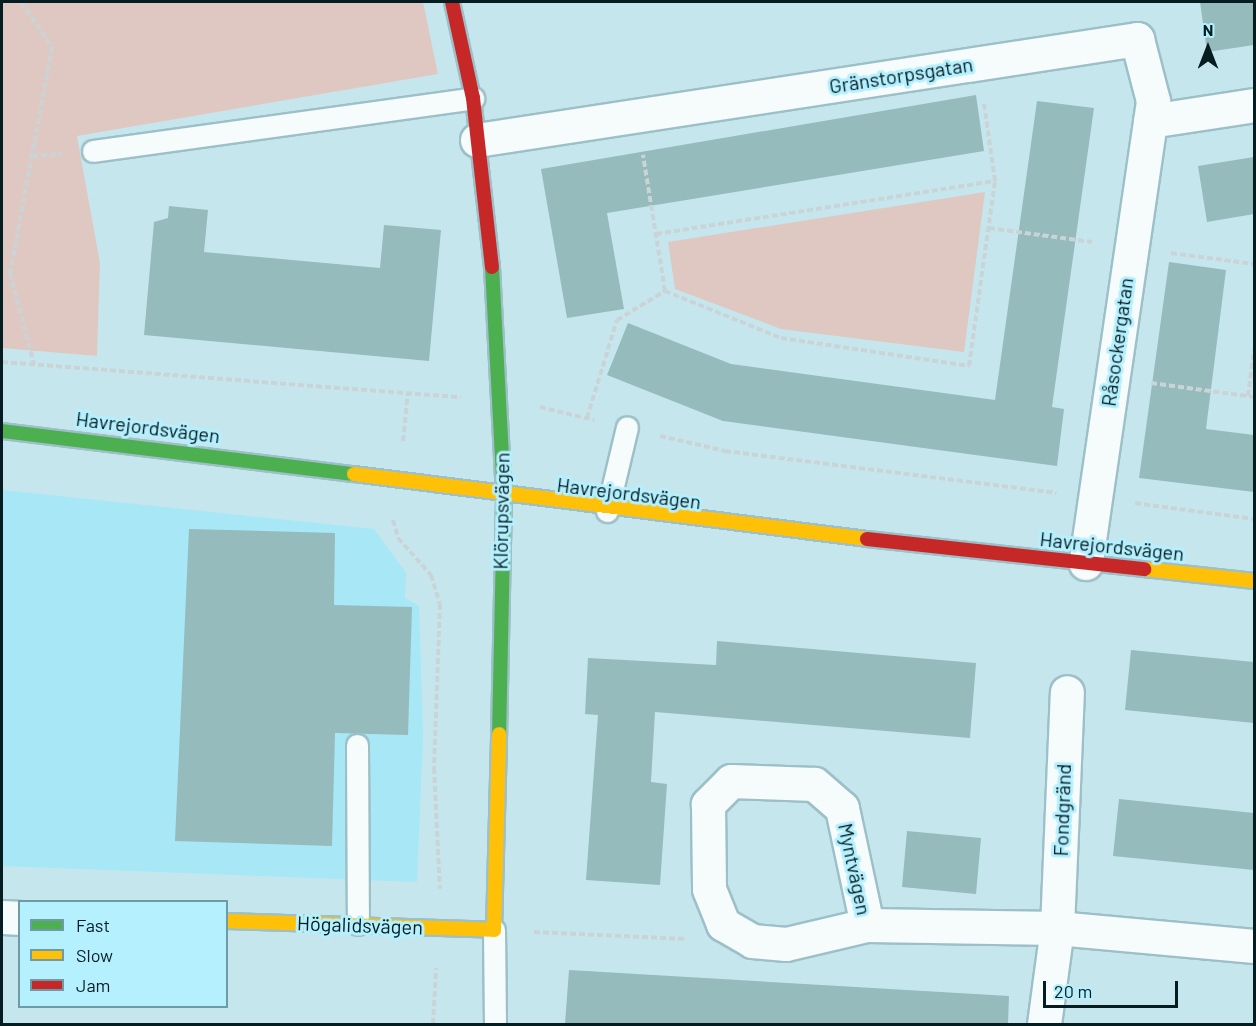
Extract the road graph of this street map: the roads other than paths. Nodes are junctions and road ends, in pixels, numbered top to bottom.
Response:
1 (452, 2) edge
2 (473, 98) junction
3 (1254, 105) edge
4 (1150, 122) junction
5 (477, 140) junction
6 (93, 151) dead end
7 (627, 428) dead end
8 (2, 431) edge
9 (504, 498) junction
10 (607, 510) junction
11 (1086, 563) junction
12 (1254, 581) edge
13 (1067, 692) dead end
14 (357, 746) dead end
15 (2, 917) edge
16 (18, 918) edge
17 (228, 921) edge
18 (358, 924) junction
19 (867, 925) junction
20 (1057, 928) junction
21 (494, 930) junction
22 (1254, 946) edge
23 (495, 1024) edge
24 (1044, 1024) edge

1 - 2 street, Klörupsvägen
2 - 5 street, Klörupsvägen
2 - 6 lane
3 - 4 street
4 - 5 street, Gränstorpsgatan
4 - 11 street, Råsockergatan
5 - 9 street, Klörupsvägen
7 - 10 lane
8 - 9 street, Havrejordsvägen
9 - 10 street, Havrejordsvägen
9 - 21 street, Klörupsvägen
10 - 11 street, Havrejordsvägen
11 - 12 street, Havrejordsvägen
13 - 20 street, Fondgränd
14 - 18 lane
15 - 16 street
17 - 18 street, Högalidsvägen
18 - 21 street, Högalidsvägen
19 - 19 street, Myntvägen
19 - 20 street, Myntvägen
20 - 22 street, Myntvägen
20 - 24 street, Fondgränd
21 - 23 lane, Klörupsvägen

